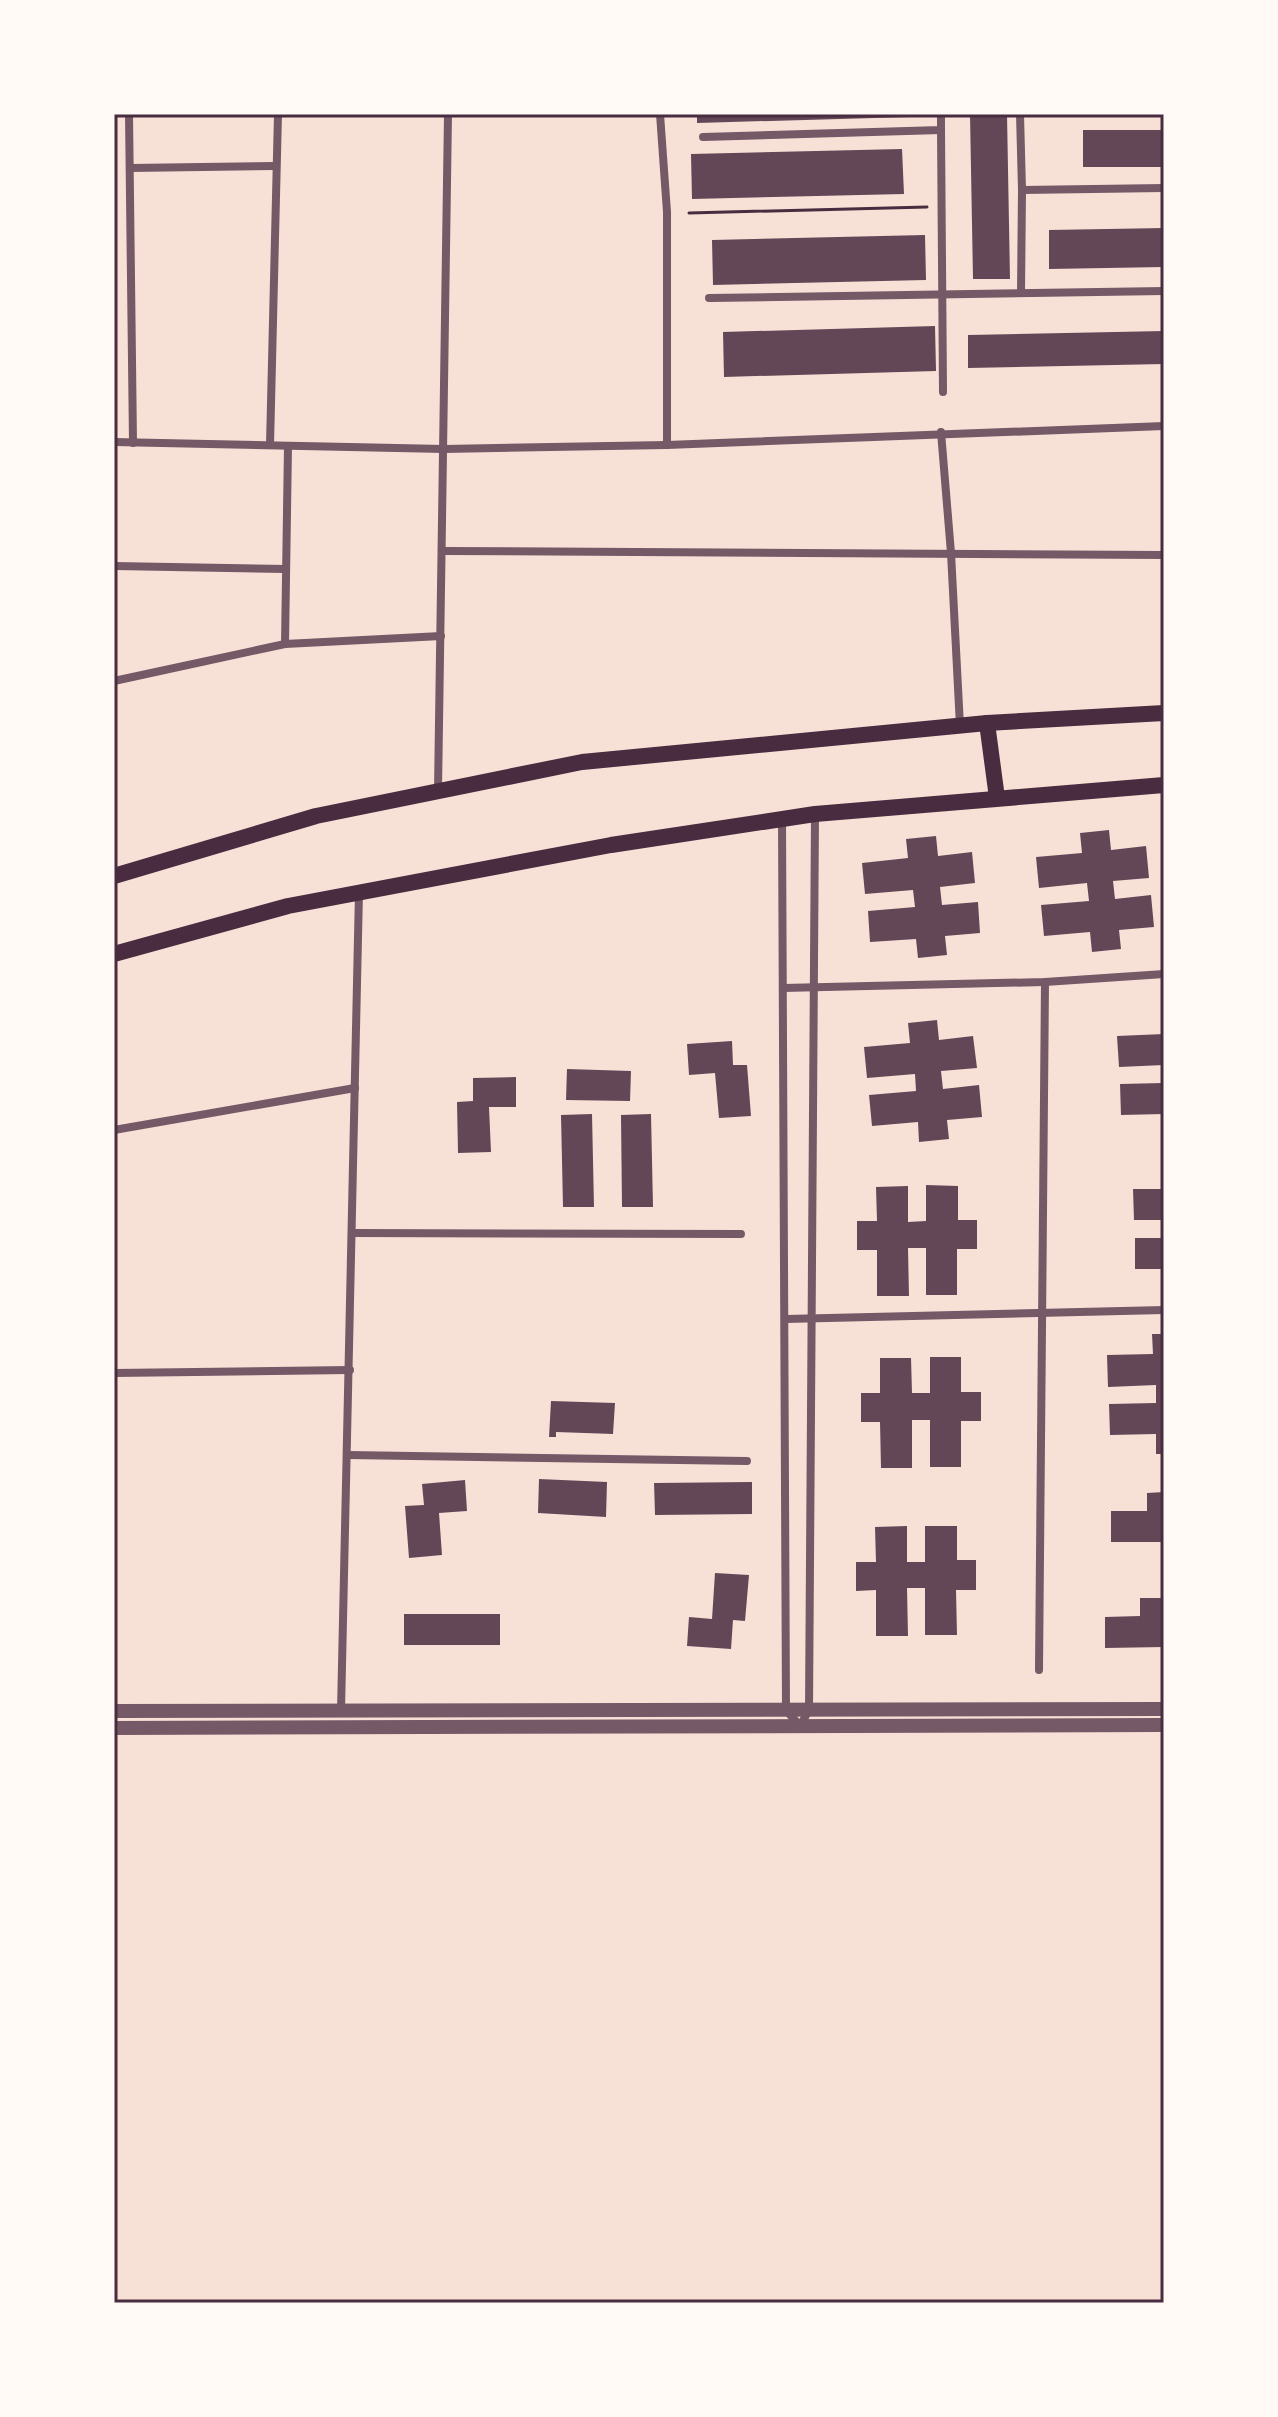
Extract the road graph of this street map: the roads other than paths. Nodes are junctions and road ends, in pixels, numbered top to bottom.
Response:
1 (129, 114) edge
2 (278, 114) edge
3 (448, 114) edge
4 (660, 114) edge
5 (941, 114) edge
6 (1020, 114) edge
7 (941, 130) junction
8 (703, 137) dead end
9 (276, 166) junction
10 (130, 168) junction
11 (1164, 188) edge
12 (1022, 190) junction
13 (1164, 291) edge
14 (1021, 293) junction
15 (944, 295) junction
16 (709, 298) dead end
17 (943, 392) dead end
18 (1164, 426) edge
19 (941, 432) junction
20 (114, 442) edge
21 (133, 443) junction
22 (270, 445) junction
23 (667, 445) junction
24 (288, 446) junction
25 (444, 449) junction
26 (443, 551) junction
27 (951, 553) junction
28 (1164, 555) edge
29 (114, 566) edge
30 (286, 569) junction
31 (441, 636) junction
32 (285, 644) junction
33 (114, 681) edge
34 (1164, 713) edge
35 (987, 723) junction
36 (960, 726) junction
37 (1164, 785) edge
38 (438, 791) junction
39 (997, 798) junction
40 (815, 814) junction
41 (782, 819) junction
42 (114, 876) edge
43 (359, 891) junction
44 (114, 954) edge
45 (1164, 974) edge
46 (1045, 982) junction
47 (815, 987) junction
48 (783, 988) junction
49 (355, 1088) junction
50 (114, 1130) edge
51 (352, 1233) junction
52 (741, 1234) dead end
53 (1164, 1310) edge
54 (1043, 1313) junction
55 (813, 1318) junction
56 (786, 1319) junction
57 (350, 1370) junction
58 (114, 1373) edge
59 (348, 1455) junction
60 (747, 1461) dead end
61 (1039, 1670) dead end
62 (1164, 1709) edge
63 (786, 1710) junction
64 (809, 1710) junction
65 (114, 1711) edge
66 (341, 1711) junction
67 (1164, 1725) edge
68 (800, 1726) junction
69 (114, 1728) edge

1 - 10 street
2 - 9 street
3 - 25 street
4 - 23 street
5 - 7 street
6 - 12 street
7 - 8 street
7 - 15 street
9 - 10 street
9 - 22 street
10 - 21 street
11 - 12 street
12 - 14 street
13 - 14 street
14 - 15 street
15 - 16 street
15 - 17 street
18 - 19 street
19 - 23 street
19 - 27 street
20 - 21 street
21 - 22 street
22 - 24 street
23 - 25 street
24 - 25 street
24 - 30 street
25 - 26 street
26 - 27 street
26 - 31 street
27 - 28 street
27 - 36 street
29 - 30 street
30 - 32 street
31 - 32 street
31 - 38 street
32 - 33 street
34 - 35 main road
35 - 36 main road
35 - 39 main road
36 - 38 main road
37 - 39 main road
38 - 42 main road
39 - 40 main road
40 - 41 main road
40 - 47 street
41 - 43 main road
41 - 48 street
43 - 44 main road
43 - 49 street
45 - 46 street
46 - 47 street
46 - 54 street
47 - 48 street
47 - 55 street
48 - 56 street
49 - 50 street
49 - 51 street
51 - 52 street
51 - 57 street
53 - 54 street
54 - 55 street
54 - 61 street
55 - 56 street
55 - 64 street
56 - 63 street
57 - 58 street
57 - 59 street
59 - 60 street
59 - 66 street
62 - 64 street
63 - 64 street
63 - 66 street
63 - 68 street
64 - 68 street
65 - 66 street
67 - 68 street
68 - 69 street

